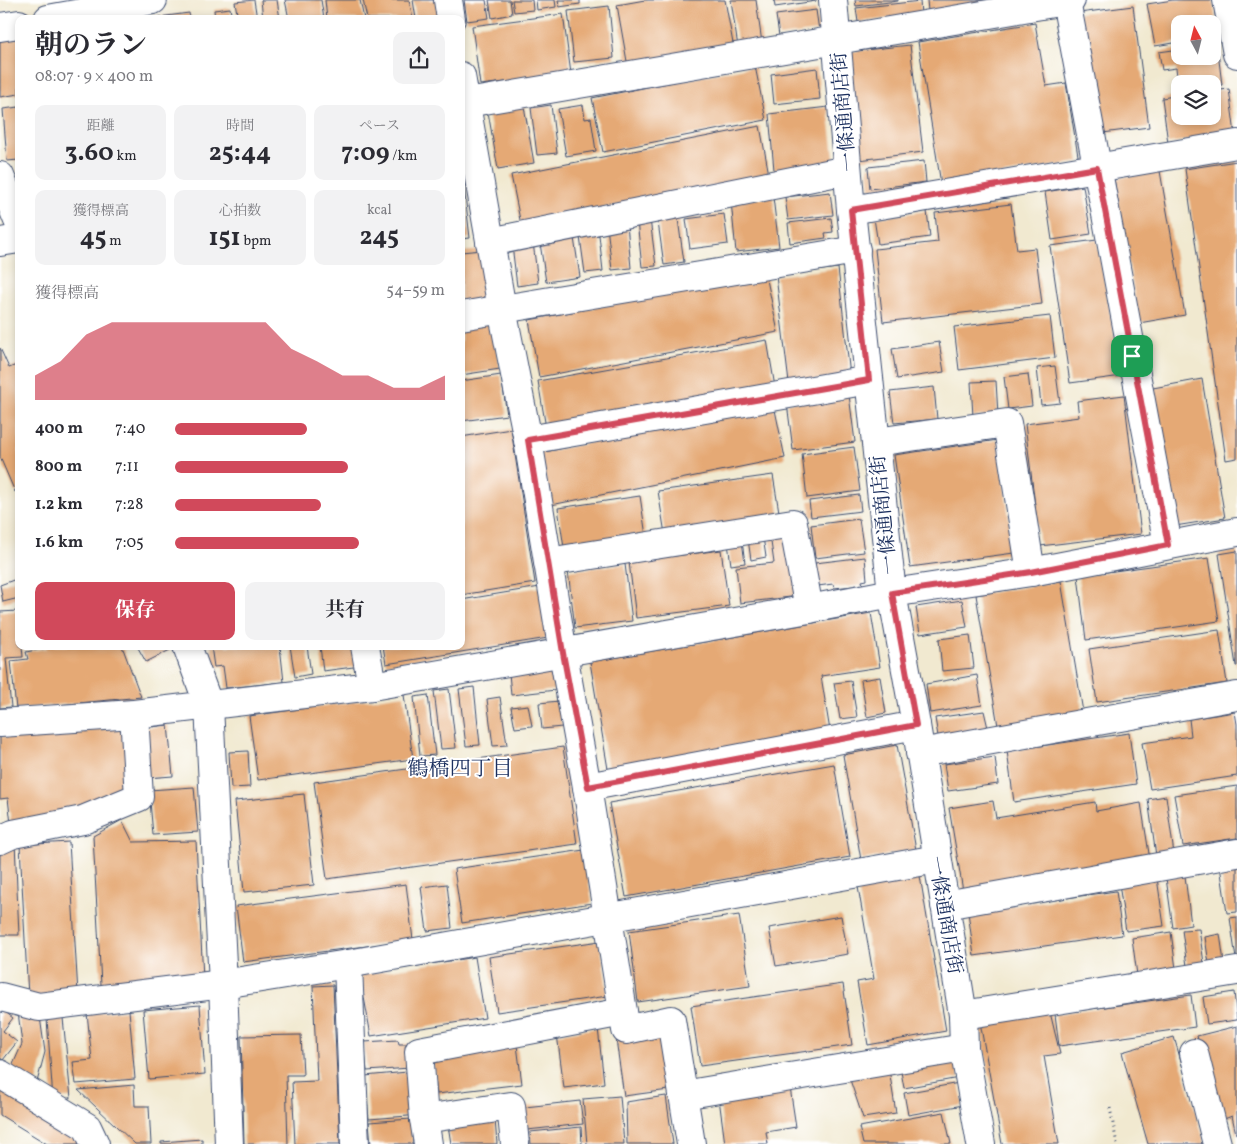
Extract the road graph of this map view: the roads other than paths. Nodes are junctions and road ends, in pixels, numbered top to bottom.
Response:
1 (153, 0) edge
2 (448, 0) edge
3 (833, 0) edge
4 (1069, 0) edge
5 (1227, 0) edge
6 (70, 15) edge
7 (450, 15) edge
8 (15, 25) edge
9 (0, 27) edge
10 (837, 41) junction
11 (1237, 54) edge
12 (465, 103) edge
13 (465, 108) edge
14 (1237, 144) edge
15 (1097, 168) junction
16 (848, 170) junction
17 (7, 177) edge
18 (15, 208) edge
19 (851, 210) junction
20 (15, 240) edge
21 (0, 242) edge
22 (490, 242) junction
23 (856, 250) junction
24 (502, 309) junction
25 (465, 315) edge
26 (869, 380) junction
27 (528, 440) junction
28 (876, 442) junction
29 (1237, 532) edge
30 (1168, 545) junction
31 (548, 562) junction
32 (1031, 572) junction
33 (892, 593) junction
34 (809, 610) junction
35 (188, 650) edge
36 (366, 650) edge
37 (563, 653) junction
38 (372, 686) junction
39 (1237, 696) edge
40 (209, 706) junction
41 (134, 714) junction
42 (0, 723) edge
43 (916, 725) junction
44 (920, 753) junction
45 (588, 787) junction
46 (0, 840) edge
47 (1237, 853) edge
48 (937, 859) junction
49 (944, 905) junction
50 (608, 916) junction
51 (348, 964) junction
52 (1237, 971) edge
53 (223, 984) junction
54 (1, 997) edge
55 (623, 1012) junction
56 (963, 1015) junction
57 (964, 1048) junction
58 (1194, 1053) dead end
59 (0, 1074) edge
60 (683, 1095) junction
61 (426, 1132) edge
62 (95, 1144) edge
63 (229, 1144) edge
64 (355, 1144) edge
65 (515, 1144) edge
66 (691, 1144) edge
67 (981, 1144) edge
68 (1217, 1144) edge

1 - 6 street
2 - 7 street
3 - 10 street, 一條通商店街
4 - 10 street
4 - 15 street
5 - 11 street
8 - 9 street
10 - 12 street
10 - 16 street, 一條通商店街
13 - 22 street
14 - 15 street
15 - 19 street
15 - 30 street
16 - 19 street, 一條通商店街
16 - 22 street
17 - 18 street
19 - 23 street, 一條通商店街
20 - 21 street
22 - 24 street
23 - 24 street
23 - 26 street, 一條通商店街
24 - 25 street
24 - 27 street
26 - 27 street
26 - 28 street, 一條通商店街
27 - 31 street
28 - 32 street
28 - 33 street, 一條通商店街
29 - 30 street
30 - 32 street
31 - 34 street
31 - 37 street
32 - 33 street
33 - 34 street
33 - 43 street, 一條通商店街
34 - 37 street
35 - 40 street
36 - 38 street
37 - 38 street
37 - 45 street
38 - 40 street
39 - 44 street
40 - 41 street
40 - 53 street
41 - 42 street
41 - 46 street
43 - 44 street, 一條通商店街
43 - 45 street
44 - 48 street, 一條通商店街
45 - 50 street
47 - 49 street
48 - 49 street, 一條通商店街
48 - 50 street
49 - 56 street, 一條通商店街
50 - 51 street
50 - 55 street
51 - 53 street
51 - 64 street
52 - 56 street
53 - 54 street
53 - 63 street
55 - 60 street
55 - 61 street
56 - 57 street, 一條通商店街
57 - 60 street
57 - 67 street, 一條通商店街
58 - 68 street
59 - 62 street
60 - 66 street
61 - 65 street

